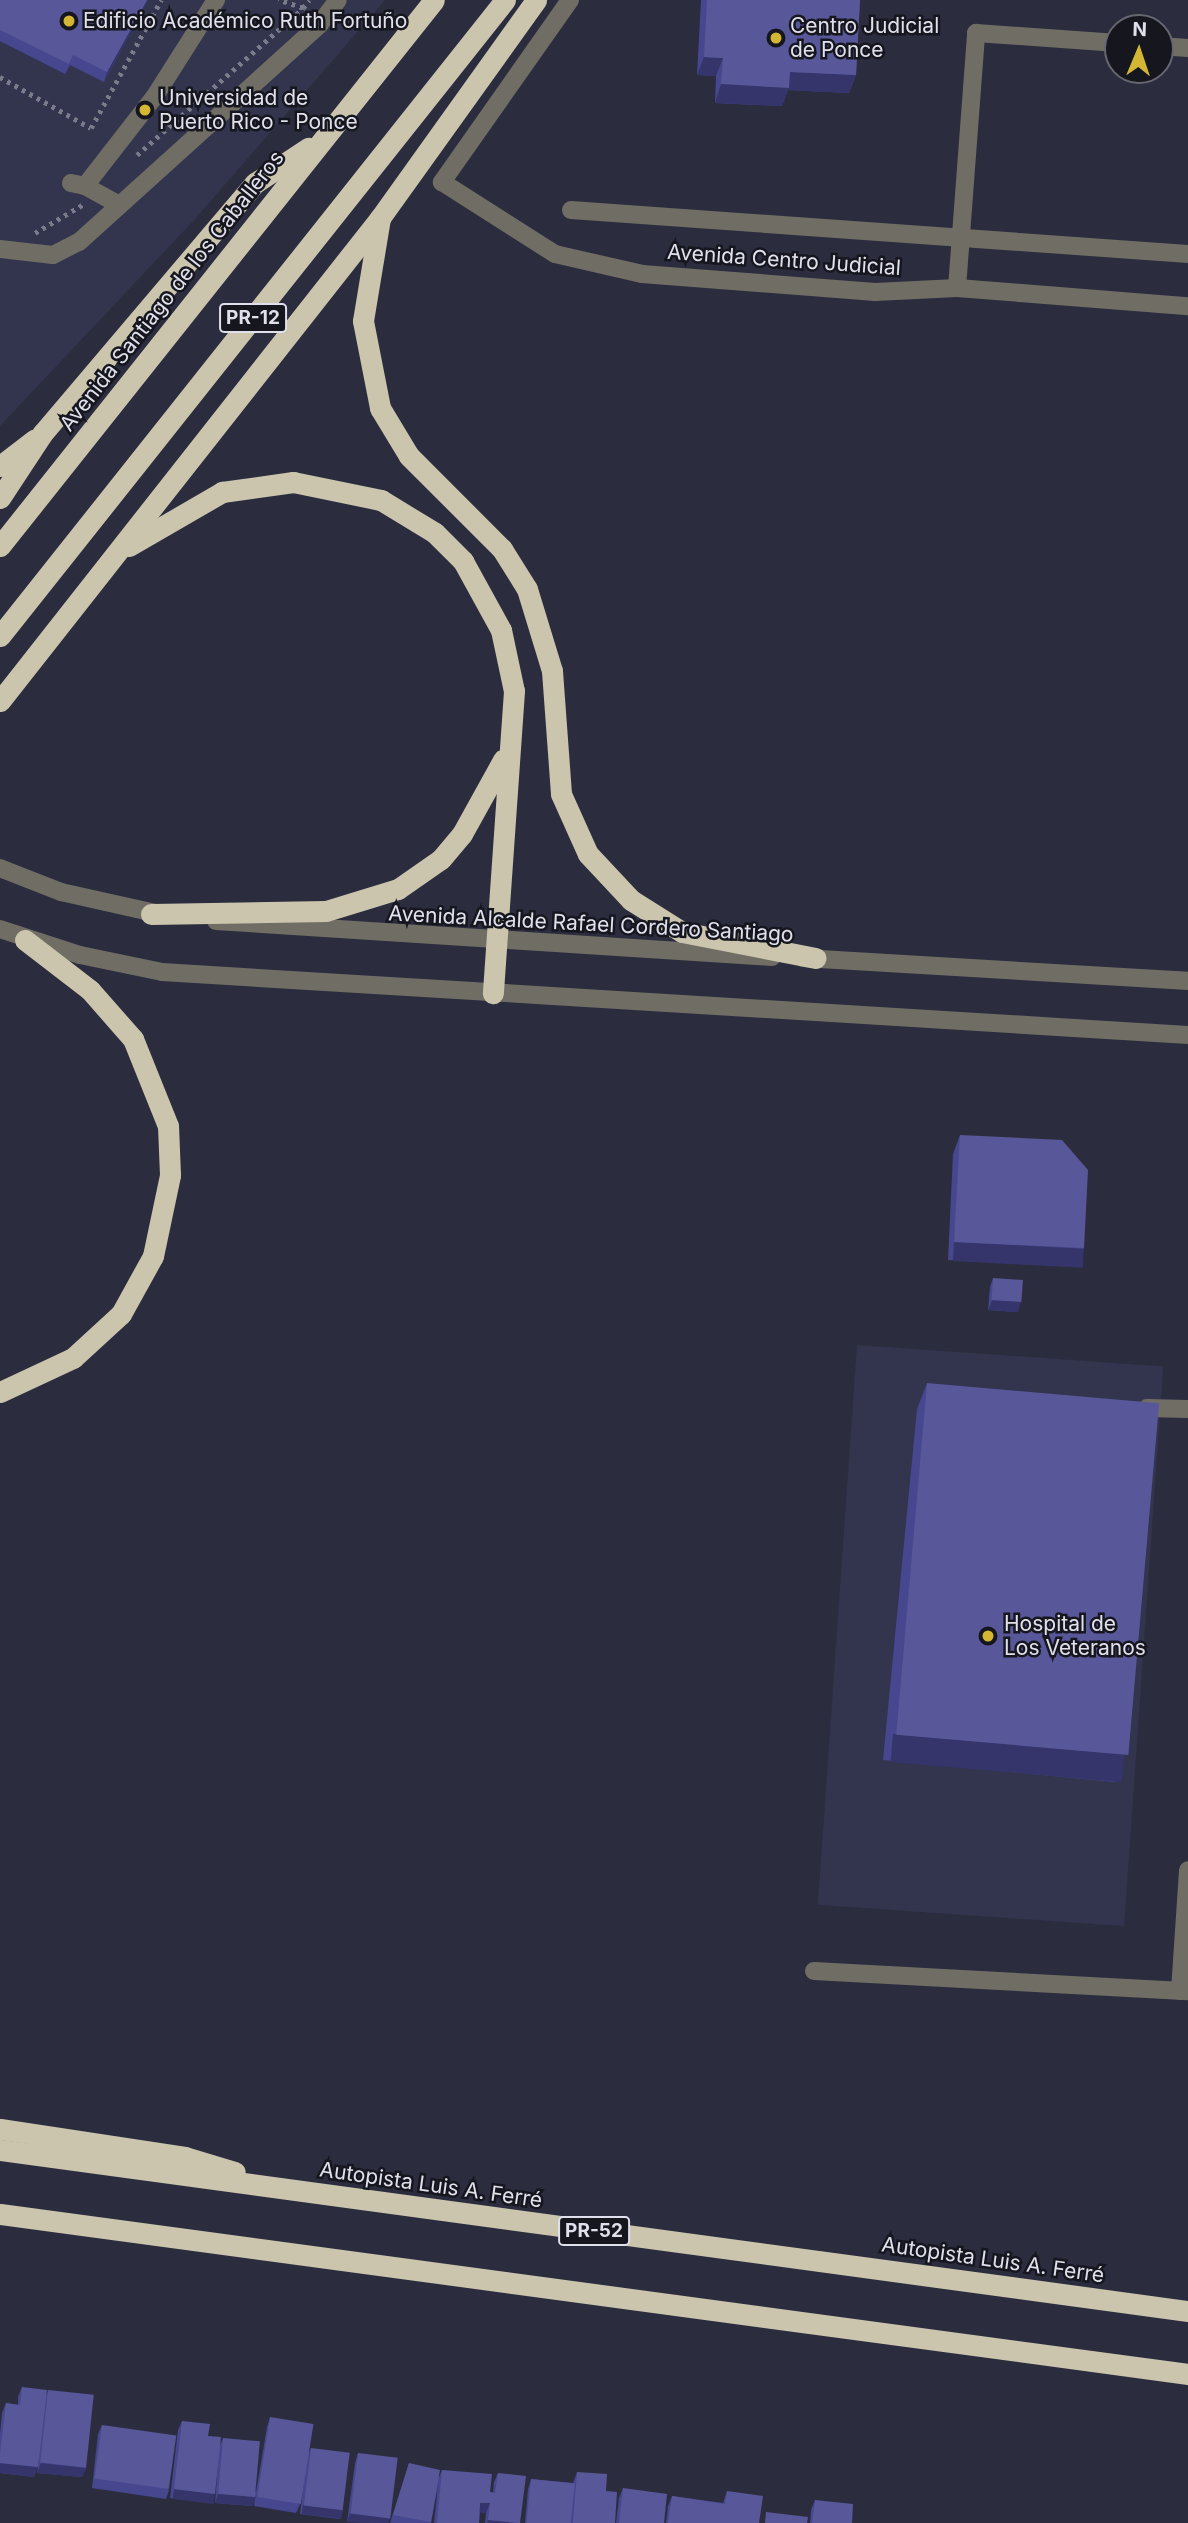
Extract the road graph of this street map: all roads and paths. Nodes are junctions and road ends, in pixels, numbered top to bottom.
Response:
1 (161, 0) edge
2 (216, 0) edge
3 (278, 0) edge
4 (309, 0) edge
5 (338, 0) edge
6 (433, 0) edge
7 (505, 0) edge
8 (536, 0) edge
9 (570, 0) edge
10 (303, 8) junction
11 (1104, 42) edge
12 (0, 77) edge
13 (326, 136) junction
14 (133, 158) dead end
15 (103, 191) junction
16 (118, 204) junction
17 (571, 210) dead end
18 (380, 218) junction
19 (24, 232) dead end
20 (961, 238) junction
21 (0, 249) edge
22 (1188, 254) edge
23 (957, 288) junction
24 (1188, 306) edge
25 (42, 434) junction
26 (0, 466) edge
27 (0, 498) edge
28 (0, 547) edge
29 (115, 555) junction
30 (0, 636) edge
31 (0, 701) edge
32 (509, 748) junction
33 (0, 868) edge
34 (151, 914) junction
35 (0, 929) edge
36 (25, 940) junction
37 (495, 943) junction
38 (816, 958) junction
39 (1188, 981) edge
40 (493, 993) junction
41 (1188, 1035) edge
42 (0, 1392) edge
43 (1147, 1408) edge
44 (1188, 1409) edge
45 (1188, 1870) edge
46 (814, 1971) dead end
47 (1184, 1991) edge
48 (0, 2129) edge
49 (0, 2150) edge
50 (297, 2191) junction
51 (0, 2214) edge
52 (1188, 2311) edge
53 (1188, 2374) edge

1 - 12 path
2 - 15 street
3 - 10 path
4 - 10 path
5 - 16 street
6 - 13 highway, Avenida Santiago de los Caballeros / PR-12
7 - 30 highway, PR-12
8 - 18 highway
9 - 23 street, Avenida Centro Judicial
10 - 14 path
11 - 20 street
13 - 25 highway
13 - 28 highway, Avenida Santiago de los Caballeros / PR-12
15 - 16 street
15 - 19 path
16 - 21 street
17 - 20 street
18 - 29 highway
18 - 38 highway
20 - 22 street
20 - 23 street
23 - 24 street, Avenida Centro Judicial
25 - 26 highway
25 - 27 highway
29 - 31 highway
29 - 32 highway
32 - 34 highway
32 - 37 highway
33 - 34 street, Avenida Alcalde Rafael Cordero Santiago
34 - 37 street, Avenida Alcalde Rafael Cordero Santiago
35 - 36 street
36 - 40 street
36 - 42 highway
37 - 38 street, Avenida Alcalde Rafael Cordero Santiago
37 - 40 highway
38 - 39 street, Avenida Alcalde Rafael Cordero Santiago
40 - 41 street
43 - 44 street
45 - 47 street
46 - 47 street
48 - 50 highway
49 - 50 highway, Autopista Luis A. Ferré / PR-52
50 - 52 highway, Autopista Luis A. Ferré / PR-52
51 - 53 highway

